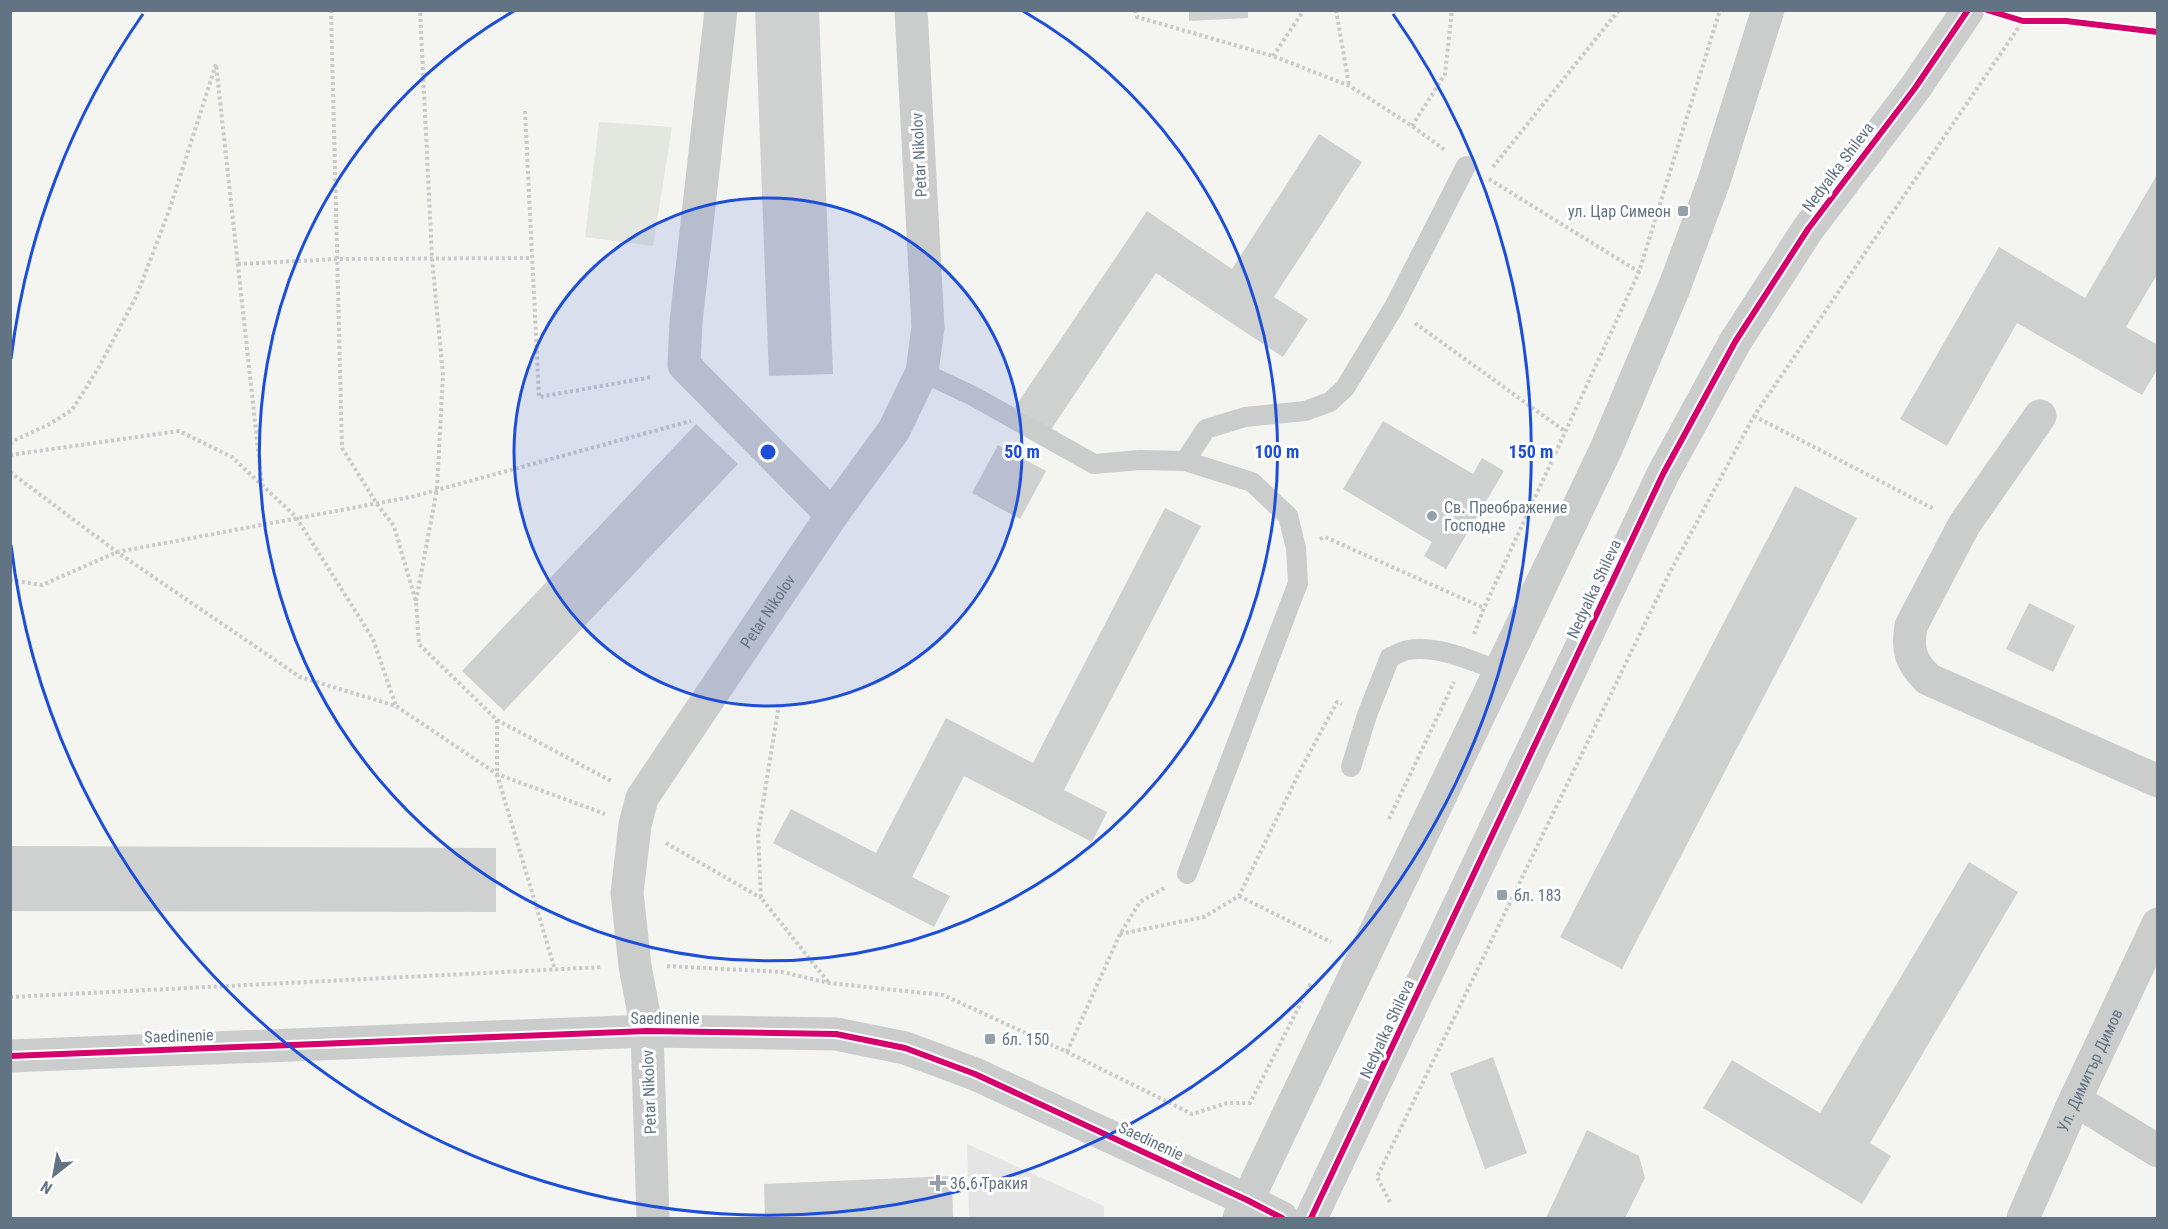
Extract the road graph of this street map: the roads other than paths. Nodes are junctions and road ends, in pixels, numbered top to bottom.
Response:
1 (721, 10) edge
2 (911, 10) edge
3 (1768, 10) edge
4 (1968, 10) edge
5 (1466, 166) road end
6 (922, 372) junction
7 (2040, 416) dead end
8 (1185, 461) junction
9 (832, 515) junction
10 (1500, 671) junction
11 (1351, 767) dead end
12 (2157, 781) edge
13 (1187, 874) road end
14 (2157, 924) edge
15 (647, 1030) junction
16 (10, 1056) edge
17 (2074, 1100) junction
18 (2157, 1151) edge
19 (1243, 1209) edge
20 (653, 1218) edge
21 (1282, 1218) edge
22 (1311, 1218) edge
23 (2023, 1218) edge

1 - 9 street
2 - 6 street, Petar Nikolov
3 - 10 street
4 - 22 street, Nedyalka Shileva
5 - 8 lane
6 - 8 lane
6 - 9 street, Petar Nikolov
7 - 12 street
8 - 13 lane
9 - 15 street, Petar Nikolov
10 - 11 lane
10 - 19 street
14 - 17 street, Ул. Димитър Димов
15 - 16 street, Saedinenie
15 - 19 street, Saedinenie
15 - 20 street, Petar Nikolov
17 - 18 street
17 - 23 street, Ул. Димитър Димов
19 - 21 street, Saedinenie

